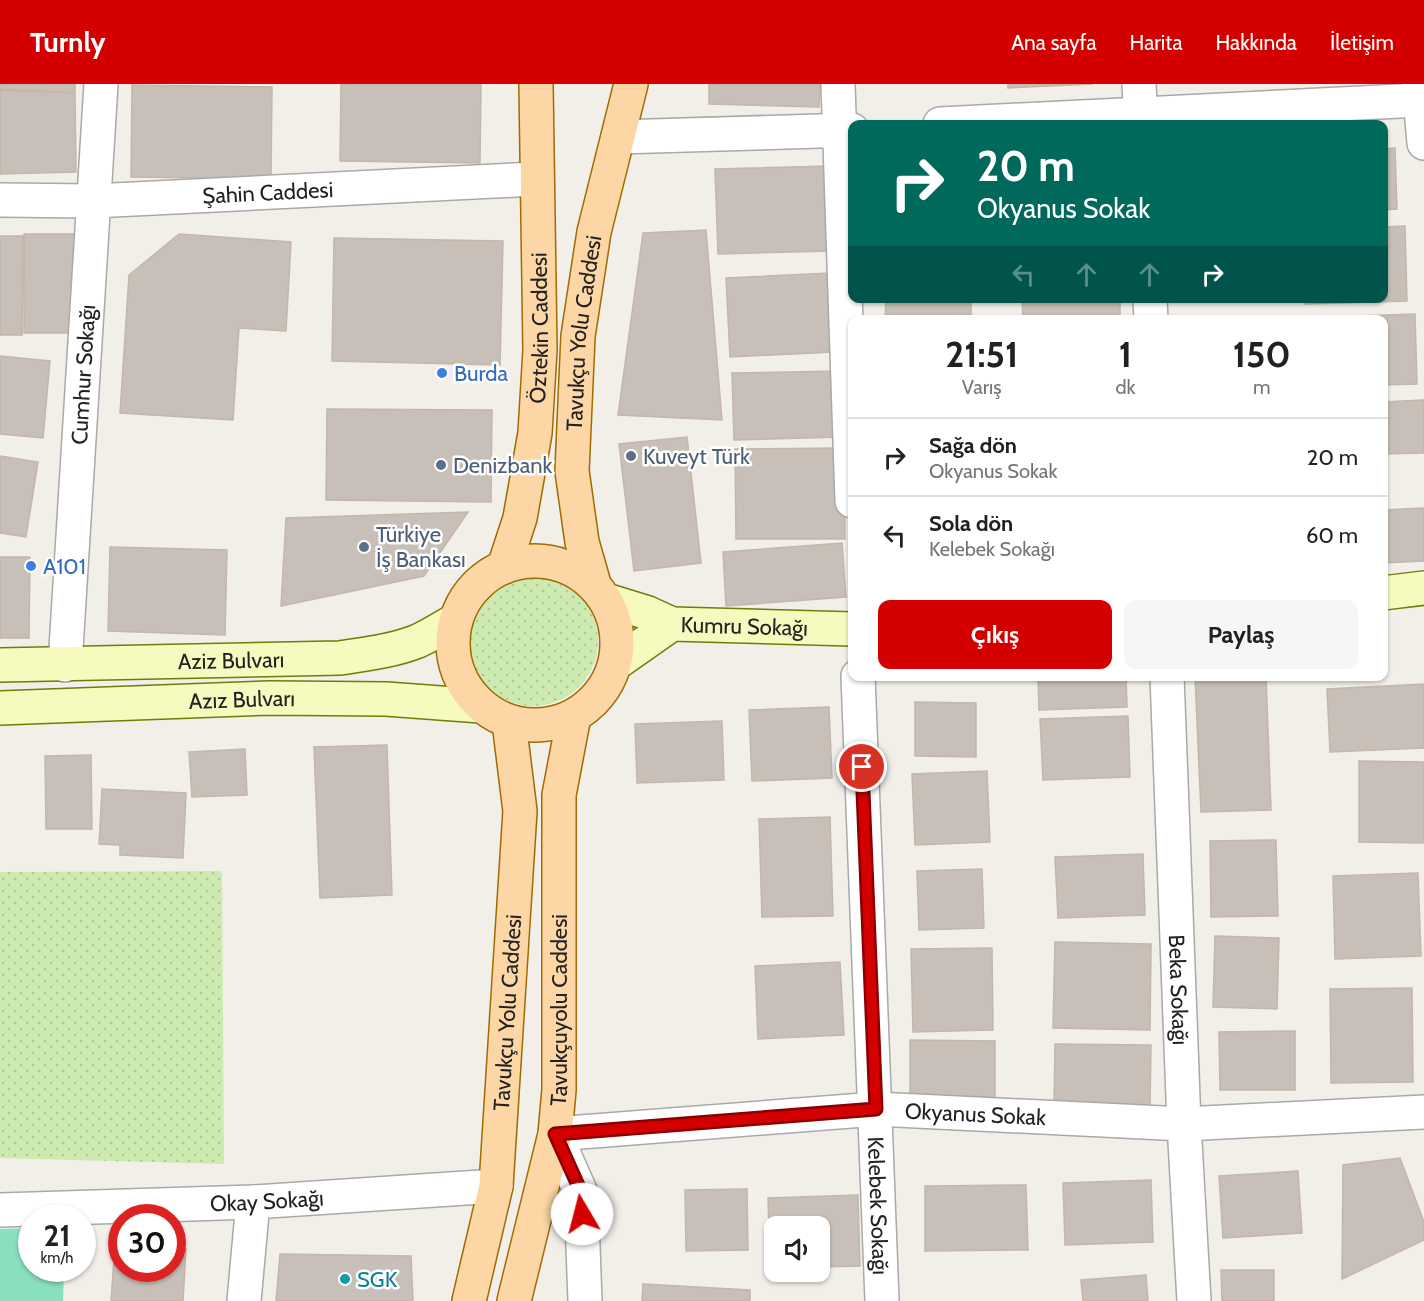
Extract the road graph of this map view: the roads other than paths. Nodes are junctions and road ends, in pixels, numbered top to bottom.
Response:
1 (101, 84) edge
2 (536, 84) edge
3 (631, 84) edge
4 (838, 84) edge
5 (1419, 92) edge
6 (1140, 107) edge
7 (987, 120) edge
8 (846, 130) edge
9 (618, 137) junction
10 (1424, 143) edge
11 (536, 179) junction
12 (0, 200) edge
13 (93, 201) junction
14 (848, 254) edge
15 (504, 567) junction
16 (1424, 588) edge
17 (600, 592) junction
18 (1388, 592) edge
19 (456, 620) junction
20 (672, 624) junction
21 (848, 629) edge
22 (615, 664) junction
23 (0, 665) edge
24 (65, 665) junction
25 (858, 681) edge
26 (1167, 681) edge
27 (481, 706) junction
28 (0, 708) edge
29 (574, 716) junction
30 (509, 722) junction
31 (876, 1109) junction
32 (1424, 1112) edge
33 (1184, 1124) junction
34 (555, 1134) junction
35 (496, 1186) junction
36 (253, 1202) junction
37 (0, 1210) edge
38 (244, 1301) edge
39 (470, 1301) edge
40 (514, 1301) edge
41 (585, 1301) edge
42 (882, 1301) edge
43 (1194, 1301) edge

1 - 13 street, Cumhur Sokağı
2 - 11 main road, Öztekin Caddesi
3 - 9 main road, Tavukçu Yolu Caddesi
4 - 8 street
5 - 6 street
5 - 10 street
6 - 7 street
8 - 9 street
8 - 14 street
9 - 17 main road, Tavukçu Yolu Caddesi
11 - 13 street, Şahin Caddesi
11 - 15 main road, Öztekin Caddesi
12 - 13 street, Şahin Caddesi
13 - 24 street, Cumhur Sokağı
15 - 17 main road, Tavukçu Yolu Caddesi
15 - 19 main road, Tavukçu Yolu Caddesi
16 - 18 street
17 - 20 street
17 - 22 main road, Tavukçu Yolu Caddesi
19 - 24 street, Aziz Bulvarı
19 - 27 main road, Tavukçu Yolu Caddesi
20 - 21 street, Kumru Sokağı
20 - 22 street, Kumru Sokağı
22 - 29 main road, Tavukçu Yolu Caddesi
23 - 24 street, Aziz Bulvarı
25 - 31 street, Kelebek Sokağı
26 - 33 street, Beka Sokağı
27 - 28 street, Azız Bulvarı
27 - 30 main road, Tavukçu Yolu Caddesi
29 - 30 main road, Tavukçu Yolu Caddesi
29 - 34 main road, Tavukçuyolu Caddesi
30 - 35 main road, Tavukçu Yolu Caddesi
31 - 33 street, Okyanus Sokak
31 - 34 street, Okyanus Sokak
31 - 42 street, Kelebek Sokağı
32 - 33 street, Okyanus Sokak
33 - 43 street, Beka Sokağı
34 - 40 main road, Tavukçuyolu Caddesi
34 - 41 street
35 - 36 street, Okay Sokağı
35 - 39 main road, Tavukçu Yolu Caddesi
36 - 37 street, Okay Sokağı
36 - 38 street

